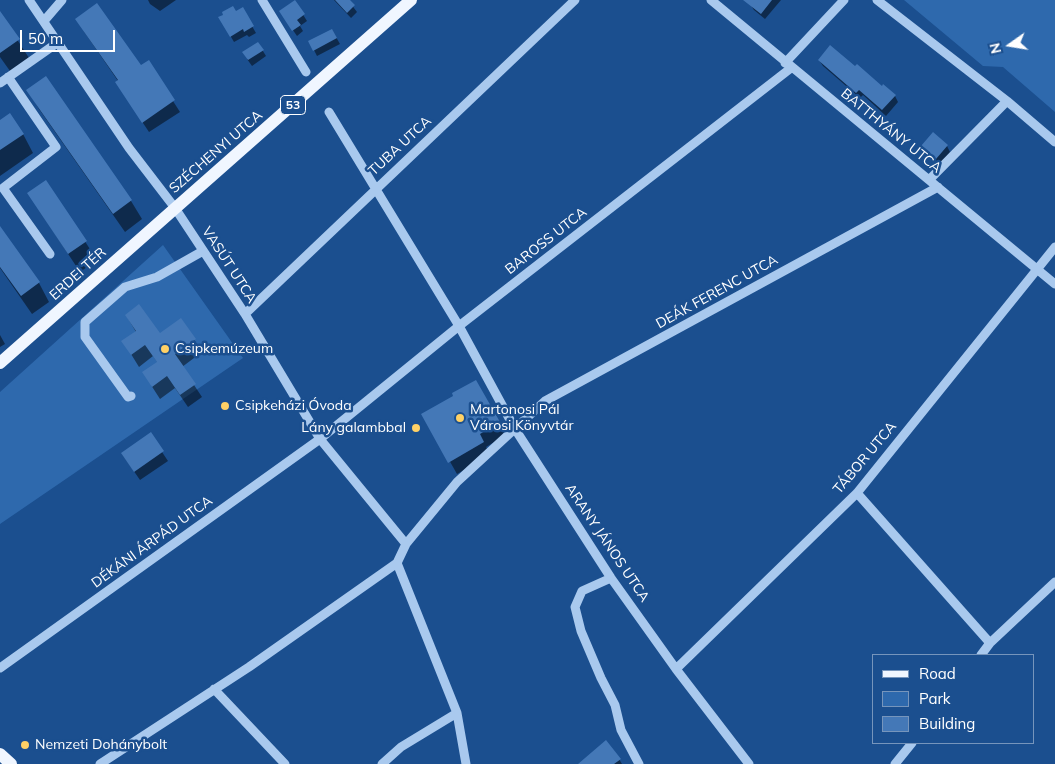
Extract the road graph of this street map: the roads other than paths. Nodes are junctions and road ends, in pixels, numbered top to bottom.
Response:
1 (29, 0) edge
2 (62, 0) edge
3 (262, 0) edge
4 (411, 0) edge
5 (575, 0) edge
6 (711, 0) edge
7 (844, 0) edge
8 (877, 0) edge
9 (44, 21) junction
10 (57, 43) junction
11 (788, 65) junction
12 (306, 72) dead end
13 (8, 77) junction
14 (0, 83) edge
15 (1008, 100) junction
16 (329, 112) dead end
17 (1055, 142) edge
18 (929, 180) junction
19 (938, 187) junction
20 (375, 189) junction
21 (175, 208) junction
22 (1055, 247) edge
23 (203, 252) junction
24 (50, 254) dead end
25 (1036, 268) junction
26 (1055, 284) edge
27 (245, 314) junction
28 (459, 326) junction
29 (0, 363) edge
30 (131, 396) dead end
31 (515, 429) junction
32 (320, 439) junction
33 (857, 493) junction
34 (406, 544) junction
35 (397, 563) junction
36 (611, 578) junction
37 (1055, 582) edge
38 (990, 643) junction
39 (982, 654) edge
40 (0, 668) edge
41 (676, 669) junction
42 (214, 689) junction
43 (457, 713) junction
44 (911, 744) edge
45 (0, 754) edge
46 (11, 764) edge
47 (100, 764) edge
48 (286, 764) edge
49 (382, 764) edge
50 (466, 764) edge
51 (639, 764) edge
52 (749, 764) edge
53 (895, 764) edge

1 - 9 street, VASÚT UTCA
2 - 9 street
3 - 12 street
4 - 21 main road, SZÉCHENYI UTCA / 53
5 - 20 street, TUBA UTCA
6 - 11 street, BATTHYÁNY UTCA
7 - 11 street, BAROSS UTCA
8 - 15 street
9 - 10 street, VASÚT UTCA
10 - 13 street
10 - 21 street, VASÚT UTCA
11 - 18 street, BATTHYÁNY UTCA
11 - 28 street, BAROSS UTCA
13 - 14 street
13 - 24 street
15 - 17 street
15 - 18 street
16 - 20 street, ARANY JÁNOS UTCA
18 - 19 street, BATTHYÁNY UTCA
19 - 25 street, BATTHYÁNY UTCA
19 - 31 street, DEÁK FERENC UTCA
20 - 27 street, TUBA UTCA
20 - 28 street, ARANY JÁNOS UTCA
21 - 23 street, VASÚT UTCA
21 - 29 main road, ERDEI TÉR / 53
22 - 25 street, TÁBOR UTCA
23 - 27 street, VASÚT UTCA
23 - 30 street
25 - 26 street, BATTHYÁNY UTCA
25 - 33 street, TÁBOR UTCA
27 - 32 street, VASÚT UTCA
28 - 31 street, ARANY JÁNOS UTCA
28 - 32 street, BAROSS UTCA
31 - 34 street, DEÁK FERENC UTCA
31 - 36 street, ARANY JÁNOS UTCA
32 - 34 street, VASÚT UTCA
32 - 40 street, DÉKÁNI ÁRPÁD UTCA
33 - 38 street
33 - 41 street, TÁBOR UTCA
34 - 35 street, DEÁK FERENC UTCA
35 - 42 street
35 - 43 street
36 - 41 street, ARANY JÁNOS UTCA
36 - 51 street
37 - 38 street
38 - 39 street
41 - 52 street, ARANY JÁNOS UTCA
42 - 47 street
42 - 48 street
43 - 49 street
43 - 50 street
44 - 53 street
45 - 46 main road

